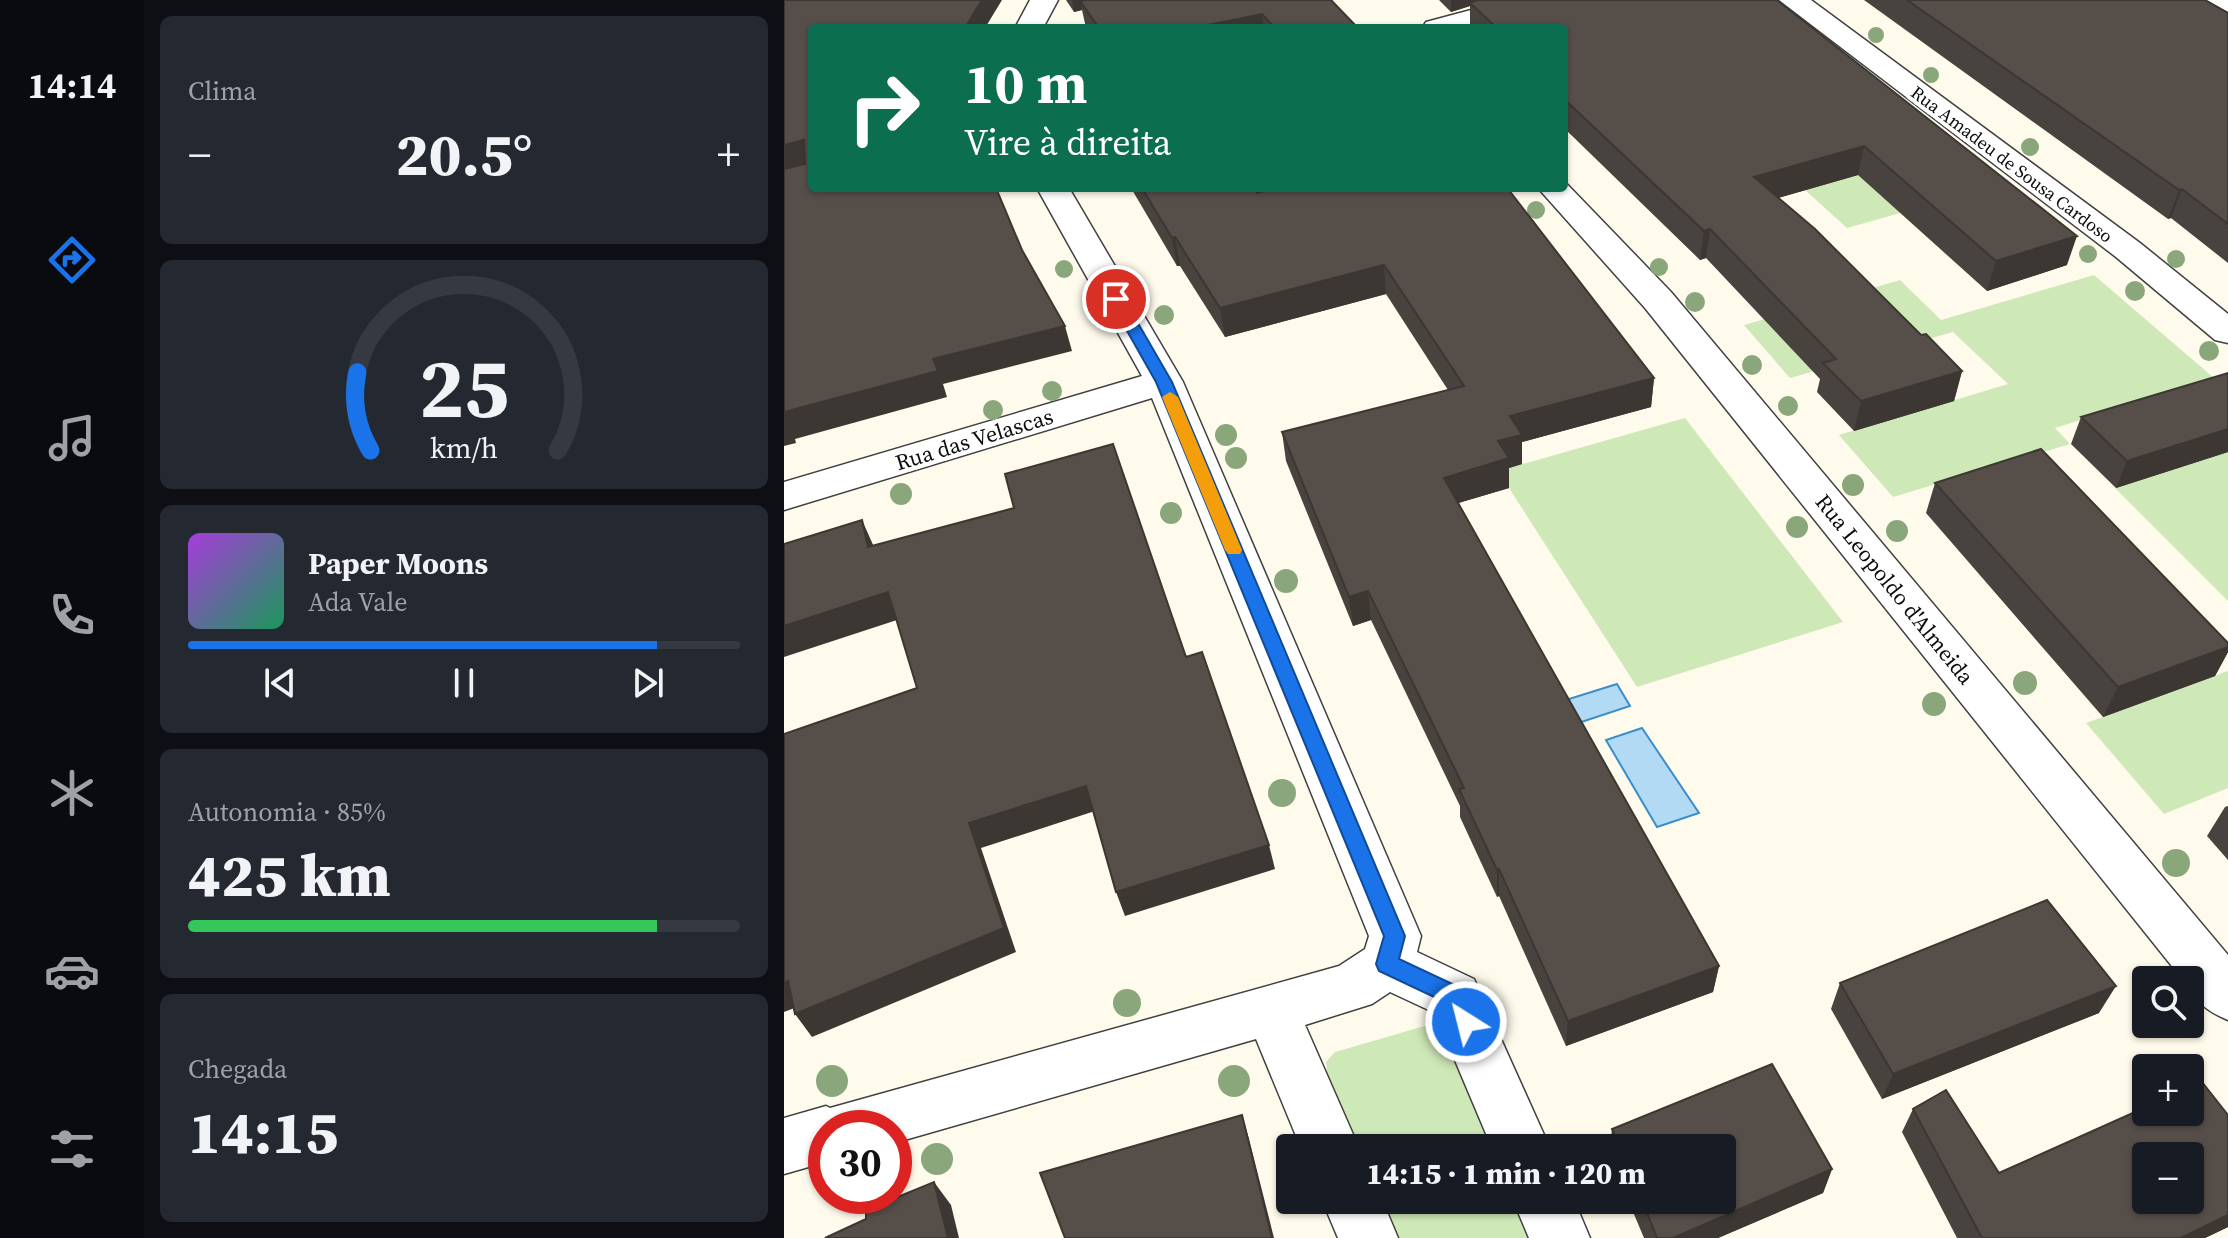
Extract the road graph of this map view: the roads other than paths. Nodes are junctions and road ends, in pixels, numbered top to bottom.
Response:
1 (1044, 0) edge
2 (1518, 0) edge
3 (1793, 0) edge
4 (2220, 0) edge
5 (2228, 5) edge
6 (1031, 24) edge
7 (1451, 24) edge
8 (1055, 192) edge
9 (1558, 192) edge
10 (2228, 332) edge
11 (1164, 382) junction
12 (784, 496) edge
13 (1387, 964) junction
14 (2228, 995) edge
15 (1271, 1010) junction
16 (912, 1110) edge
17 (1324, 1134) edge
18 (1515, 1134) edge
19 (808, 1139) edge
20 (784, 1146) edge
21 (1358, 1214) edge
22 (1549, 1214) edge
23 (1368, 1238) edge
24 (1560, 1238) edge

1 - 6 street
2 - 7 street
3 - 10 street, Rua Amadeu de Sousa Cardoso
4 - 5 street
8 - 11 street
9 - 14 street, Rua Leopoldo d'Almeida
11 - 12 street, Rua das Velascas
11 - 13 street
13 - 15 street
13 - 18 street
15 - 16 street
15 - 17 street
19 - 20 street
21 - 23 street
22 - 24 street

